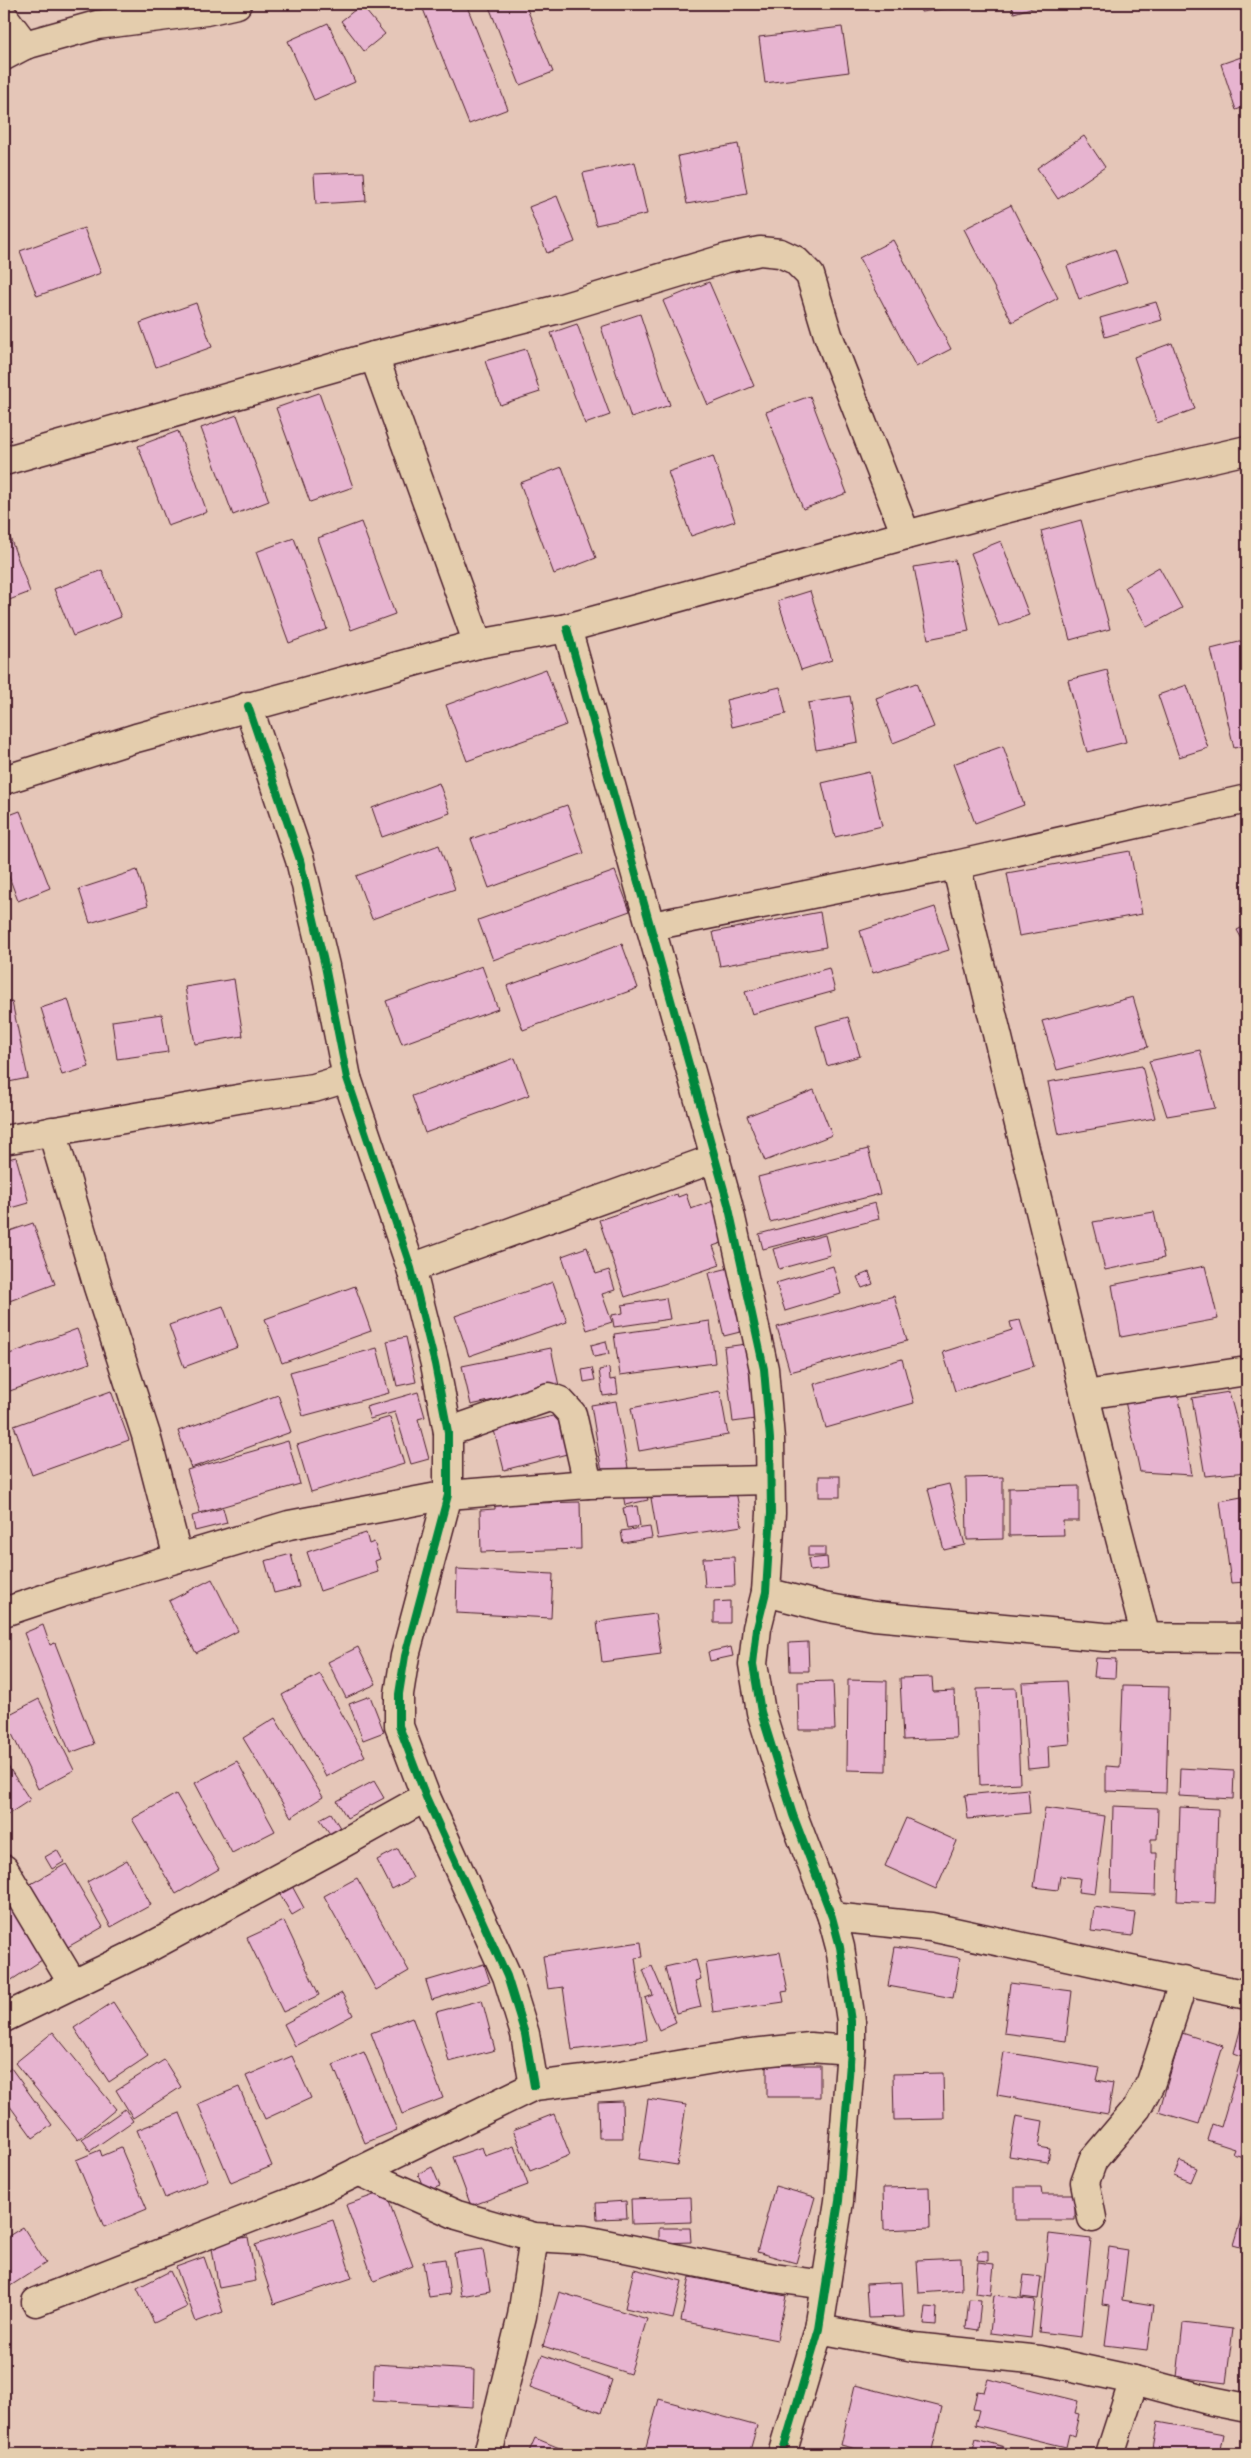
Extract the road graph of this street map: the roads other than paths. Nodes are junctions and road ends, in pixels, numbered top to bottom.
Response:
1 (237, 4) edge
2 (4, 17) edge
3 (14, 51) edge
4 (374, 356) junction
5 (1247, 450) edge
6 (4, 461) edge
7 (906, 535) junction
8 (567, 628) junction
9 (478, 644) junction
10 (248, 706) junction
11 (4, 780) edge
12 (1247, 800) edge
13 (956, 865) junction
14 (652, 926) junction
15 (347, 1078) junction
16 (52, 1131) junction
17 (4, 1140) edge
18 (716, 1158) junction
19 (411, 1268) junction
20 (1247, 1371) edge
21 (1085, 1395) junction
22 (448, 1432) junction
23 (770, 1480) junction
24 (588, 1484) junction
25 (448, 1495) junction
26 (178, 1558) junction
27 (766, 1592) junction
28 (4, 1612) edge
29 (1146, 1638) junction
30 (1247, 1638) edge
31 (426, 1797) junction
32 (4, 1869) edge
33 (832, 1918) junction
34 (1184, 1980) junction
35 (73, 1984) junction
36 (1247, 1995) edge
37 (4, 2018) edge
38 (851, 2050) junction
39 (534, 2086) junction
40 (358, 2171) junction
41 (1092, 2218) dead end
42 (534, 2237) junction
43 (826, 2285) junction
44 (36, 2302) dead end
45 (819, 2329) junction
46 (1134, 2380) junction
47 (1247, 2408) edge
48 (488, 2454) edge
49 (782, 2454) edge
50 (1110, 2454) edge

1 - 3 street
2 - 3 street
4 - 6 street
4 - 7 street
4 - 9 street
5 - 7 street
7 - 8 street
8 - 9 street
8 - 14 street
9 - 10 street
10 - 11 street
10 - 15 street
12 - 13 street
13 - 14 street
13 - 21 street
14 - 18 street
15 - 16 street
15 - 19 street
16 - 17 street
16 - 26 street
18 - 19 street
18 - 23 street
19 - 22 street
20 - 21 street
21 - 29 street
22 - 24 street
22 - 25 street
23 - 24 street
23 - 27 street
24 - 25 street
25 - 26 street
25 - 31 street
26 - 28 street
27 - 29 street
27 - 33 street
29 - 30 street
31 - 35 street
31 - 39 street
32 - 35 street
33 - 34 street
33 - 38 street
34 - 36 street
34 - 41 street
35 - 37 street
38 - 39 street
38 - 43 street
39 - 40 street
40 - 42 street
40 - 44 street
42 - 43 street
42 - 48 street
43 - 45 street
45 - 46 street
45 - 49 street
46 - 47 street
46 - 50 street

